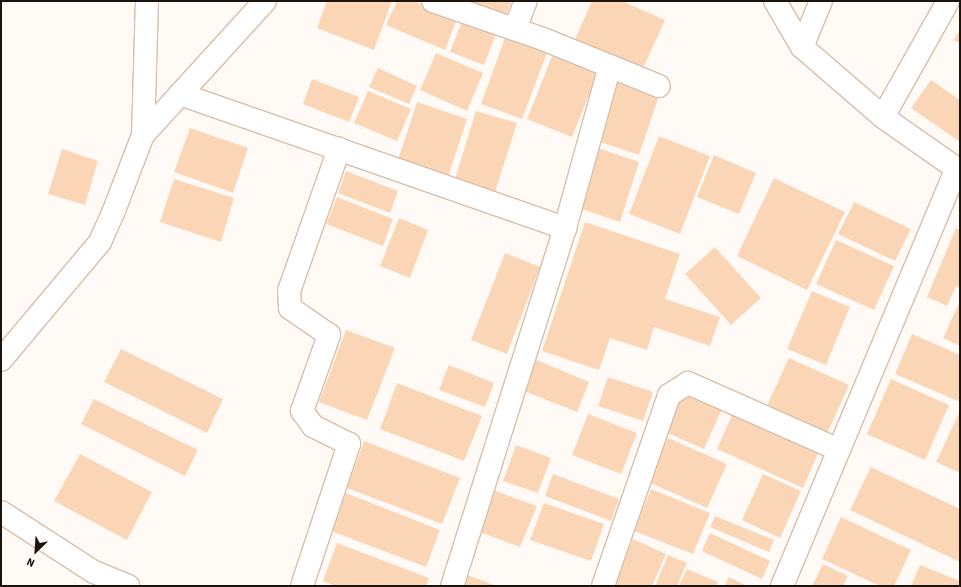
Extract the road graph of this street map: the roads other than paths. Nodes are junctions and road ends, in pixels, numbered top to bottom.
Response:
1 (146, 1) edge
2 (265, 1) edge
3 (433, 1) edge
4 (526, 1) edge
5 (775, 1) edge
6 (821, 1) edge
7 (948, 1) edge
8 (515, 29) junction
9 (802, 47) junction
10 (610, 66) junction
11 (658, 86) dead end
12 (180, 94) junction
13 (883, 117) junction
14 (143, 135) junction
15 (339, 149) junction
16 (958, 171) edge
17 (565, 228) junction
18 (1, 360) edge
19 (839, 450) junction
20 (1, 512) edge
21 (91, 579) edge
22 (128, 586) edge
23 (302, 586) edge
24 (452, 586) edge
25 (602, 586) edge
26 (782, 586) edge

1 - 14 street
2 - 12 street
3 - 8 street
4 - 8 street
5 - 9 street
6 - 9 street
7 - 13 street
8 - 10 street
9 - 13 street
10 - 11 street
10 - 17 street
12 - 14 street
12 - 15 street
13 - 16 street
14 - 18 street
15 - 17 street
15 - 23 street
16 - 19 street
17 - 24 street
19 - 25 street
19 - 26 street
20 - 21 street
21 - 22 street

